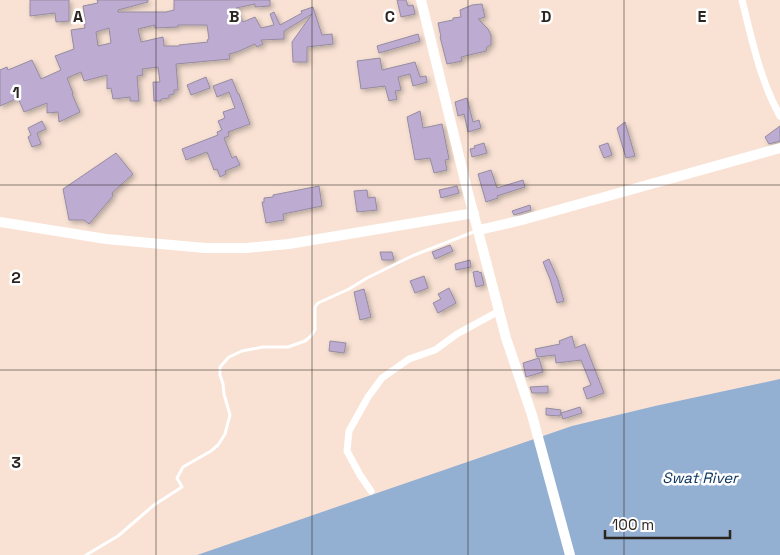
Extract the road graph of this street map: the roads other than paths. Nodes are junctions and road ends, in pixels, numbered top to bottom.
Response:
1 (421, 0) edge
2 (742, 0) edge
3 (780, 116) edge
4 (780, 148) edge
5 (474, 213) junction
6 (0, 222) edge
7 (479, 230) junction
8 (499, 310) junction
9 (371, 491) dead end
10 (86, 555) edge
11 (570, 555) edge

1 - 5 main road
2 - 3 street
4 - 7 main road
5 - 6 main road
5 - 7 main road
7 - 8 main road
7 - 10 lane
8 - 9 street
8 - 11 main road

